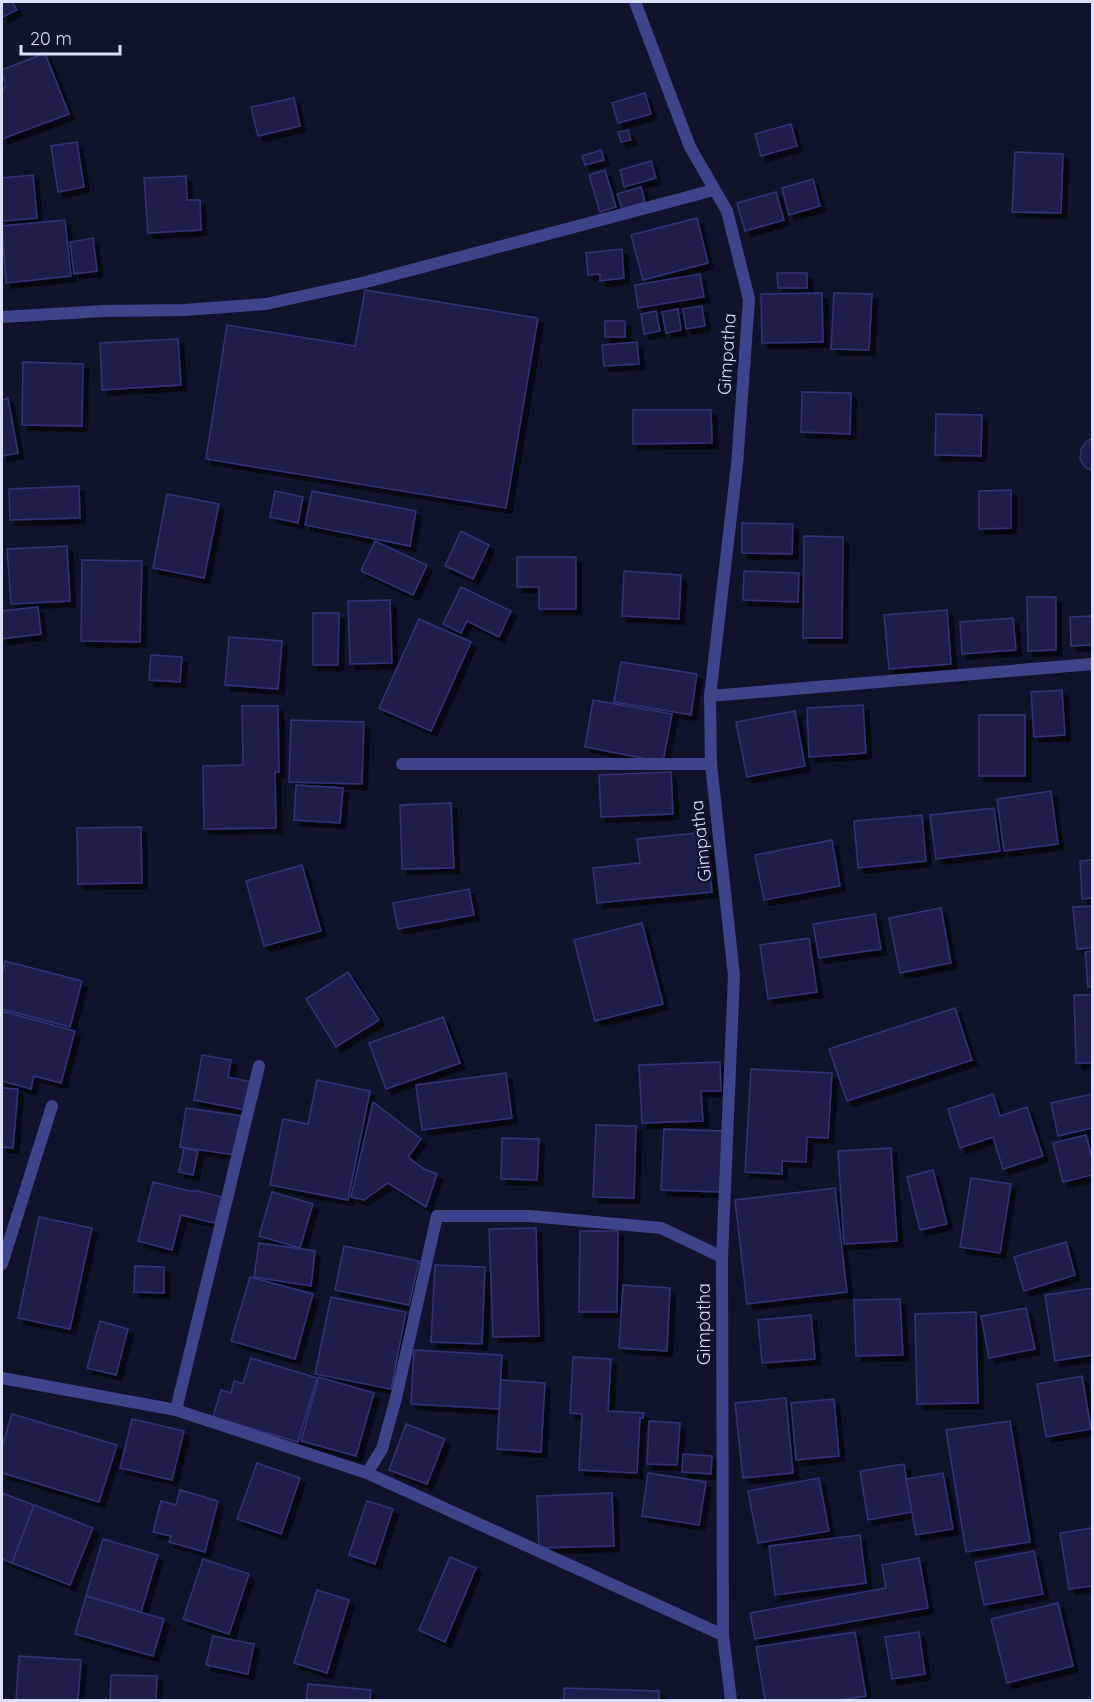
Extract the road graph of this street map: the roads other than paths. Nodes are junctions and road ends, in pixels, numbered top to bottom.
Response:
1 (635, 2) edge
2 (714, 190) junction
3 (2, 317) edge
4 (1092, 664) edge
5 (710, 696) junction
6 (402, 764) dead end
7 (711, 764) junction
8 (259, 1066) dead end
9 (52, 1106) dead end
10 (722, 1257) junction
11 (2, 1264) edge
12 (2, 1378) edge
13 (176, 1410) junction
14 (367, 1473) junction
15 (723, 1635) junction
16 (731, 1701) edge

1 - 2 street, Gimpatha
2 - 3 street
2 - 5 street, Gimpatha
4 - 5 street
5 - 7 street, Gimpatha
6 - 7 street
7 - 10 street, Gimpatha
8 - 13 street
9 - 11 street
10 - 14 street
10 - 15 street, Gimpatha
12 - 13 street
13 - 14 street
14 - 15 street
15 - 16 street, Gimpatha

